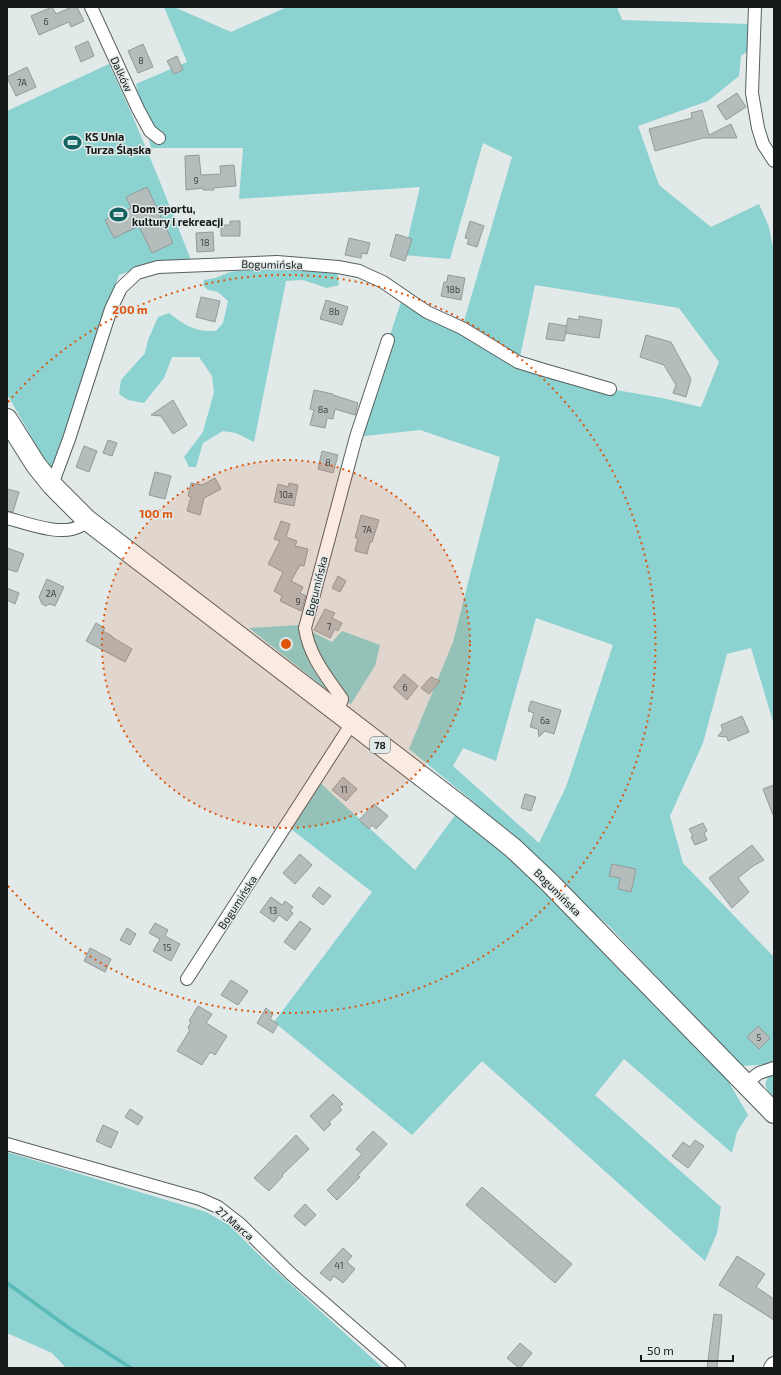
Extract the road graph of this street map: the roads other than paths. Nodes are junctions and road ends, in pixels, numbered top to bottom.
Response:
1 (91, 7) edge
2 (755, 7) edge
3 (159, 138) dead end
4 (774, 162) edge
5 (388, 340) dead end
6 (610, 389) dead end
7 (7, 419) edge
8 (52, 485) junction
9 (7, 518) edge
10 (87, 520) junction
11 (345, 717) junction
12 (188, 980) dead end
13 (774, 1068) edge
14 (746, 1083) junction
15 (774, 1113) edge
16 (7, 1144) edge
17 (774, 1365) edge
18 (399, 1368) edge
19 (772, 1368) edge

1 - 3 street, Dalków
2 - 4 street
5 - 11 street, Bogumińska
6 - 8 street, Bogumińska
7 - 8 main road, Bogumińska / 78
8 - 10 main road, Bogumińska / 78
9 - 10 street
10 - 11 main road, Bogumińska / 78
11 - 12 street, Bogumińska
11 - 14 main road, Bogumińska / 78
13 - 14 street
14 - 15 main road, Bogumińska / 78
16 - 18 street, 27 Marca
17 - 19 street

